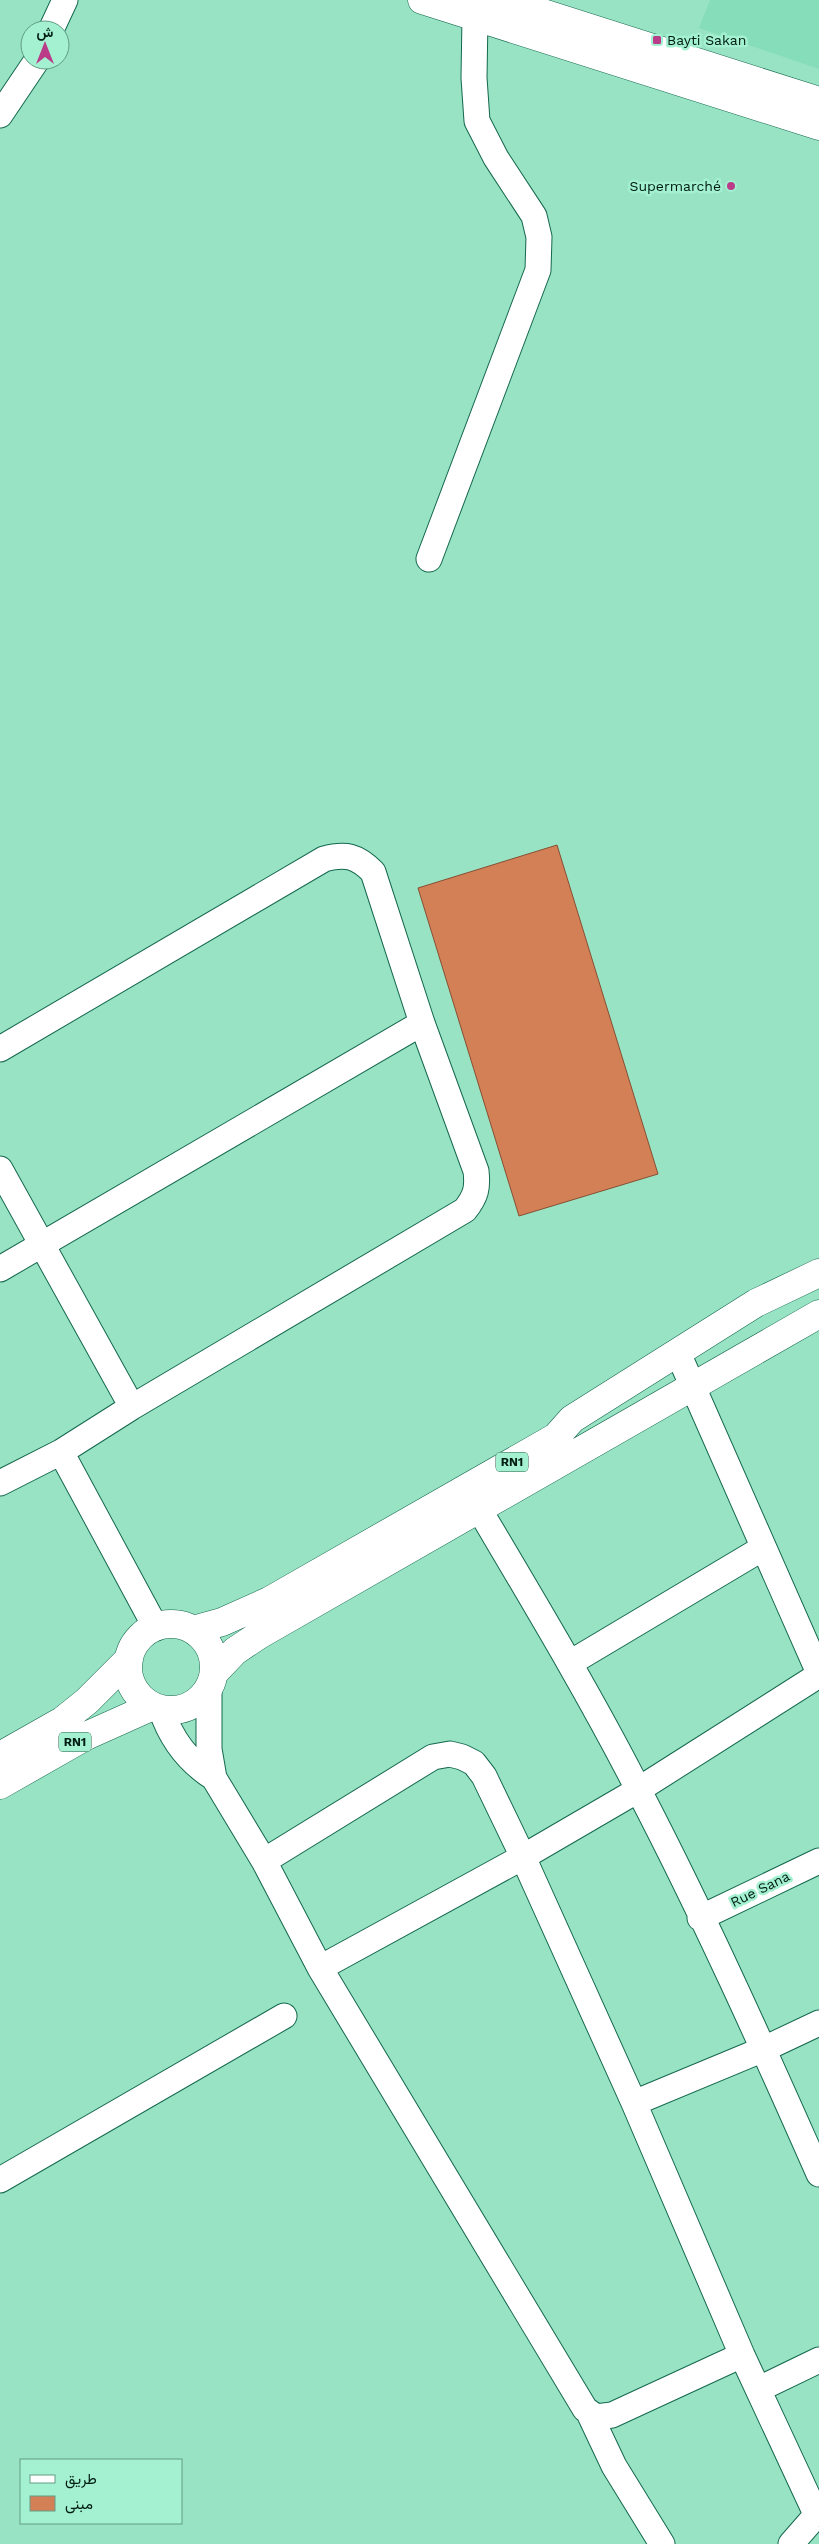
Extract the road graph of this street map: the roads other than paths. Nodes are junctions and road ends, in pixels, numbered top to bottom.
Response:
1 (65, 0) edge
2 (422, 0) edge
3 (502, 0) edge
4 (477, 8) edge
5 (56, 20) edge
6 (30, 70) edge
7 (819, 101) edge
8 (0, 115) edge
9 (819, 126) edge
10 (429, 558) dead end
11 (422, 1023) junction
12 (0, 1049) edge
13 (0, 1168) edge
14 (44, 1246) junction
15 (0, 1269) edge
16 (819, 1273) edge
17 (819, 1314) edge
18 (678, 1353) junction
19 (694, 1386) junction
20 (132, 1407) junction
21 (61, 1452) junction
22 (0, 1483) edge
23 (479, 1509) junction
24 (763, 1548) junction
25 (156, 1628) junction
26 (193, 1630) junction
27 (129, 1659) junction
28 (570, 1663) junction
29 (819, 1674) edge
30 (211, 1681) junction
31 (157, 1707) junction
32 (0, 1756) edge
33 (214, 1778) junction
34 (0, 1785) edge
35 (638, 1790) junction
36 (523, 1857) junction
37 (264, 1861) junction
38 (819, 1861) edge
39 (700, 1918) junction
40 (320, 1968) junction
41 (284, 2016) dead end
42 (819, 2023) edge
43 (764, 2049) junction
44 (634, 2103) junction
45 (819, 2174) edge
46 (0, 2180) edge
47 (742, 2355) junction
48 (819, 2360) edge
49 (759, 2388) junction
50 (589, 2413) junction
51 (817, 2513) edge
52 (662, 2544) edge
53 (791, 2544) edge

1 - 5 street
2 - 4 main road
3 - 7 main road
4 - 9 main road
4 - 10 street
6 - 8 street
11 - 12 street
11 - 14 street
11 - 20 street
13 - 14 street
14 - 15 street
14 - 20 street
16 - 18 main road, RN1
17 - 19 main road, RN1
18 - 19 street
18 - 26 main road, RN1
19 - 23 main road, RN1
19 - 24 street
20 - 21 street
21 - 22 street
21 - 25 street
23 - 28 street
23 - 30 main road, RN1
24 - 28 street
24 - 29 street
25 - 26 main road, RN1
25 - 27 main road, RN1
26 - 30 main road
27 - 31 main road
27 - 32 main road, RN1
28 - 35 street
29 - 35 street
30 - 31 main road, RN1
30 - 33 street
31 - 33 street
31 - 34 main road, RN1
33 - 37 street
35 - 36 street
35 - 39 street
36 - 37 street
36 - 40 street
36 - 44 street
37 - 40 street
38 - 39 street, Rue Sana
39 - 43 street
40 - 50 street
41 - 46 street
42 - 43 street
43 - 44 street
43 - 45 street
44 - 47 street
47 - 49 street
47 - 50 street
48 - 49 street
49 - 51 street
50 - 52 street
51 - 53 street

